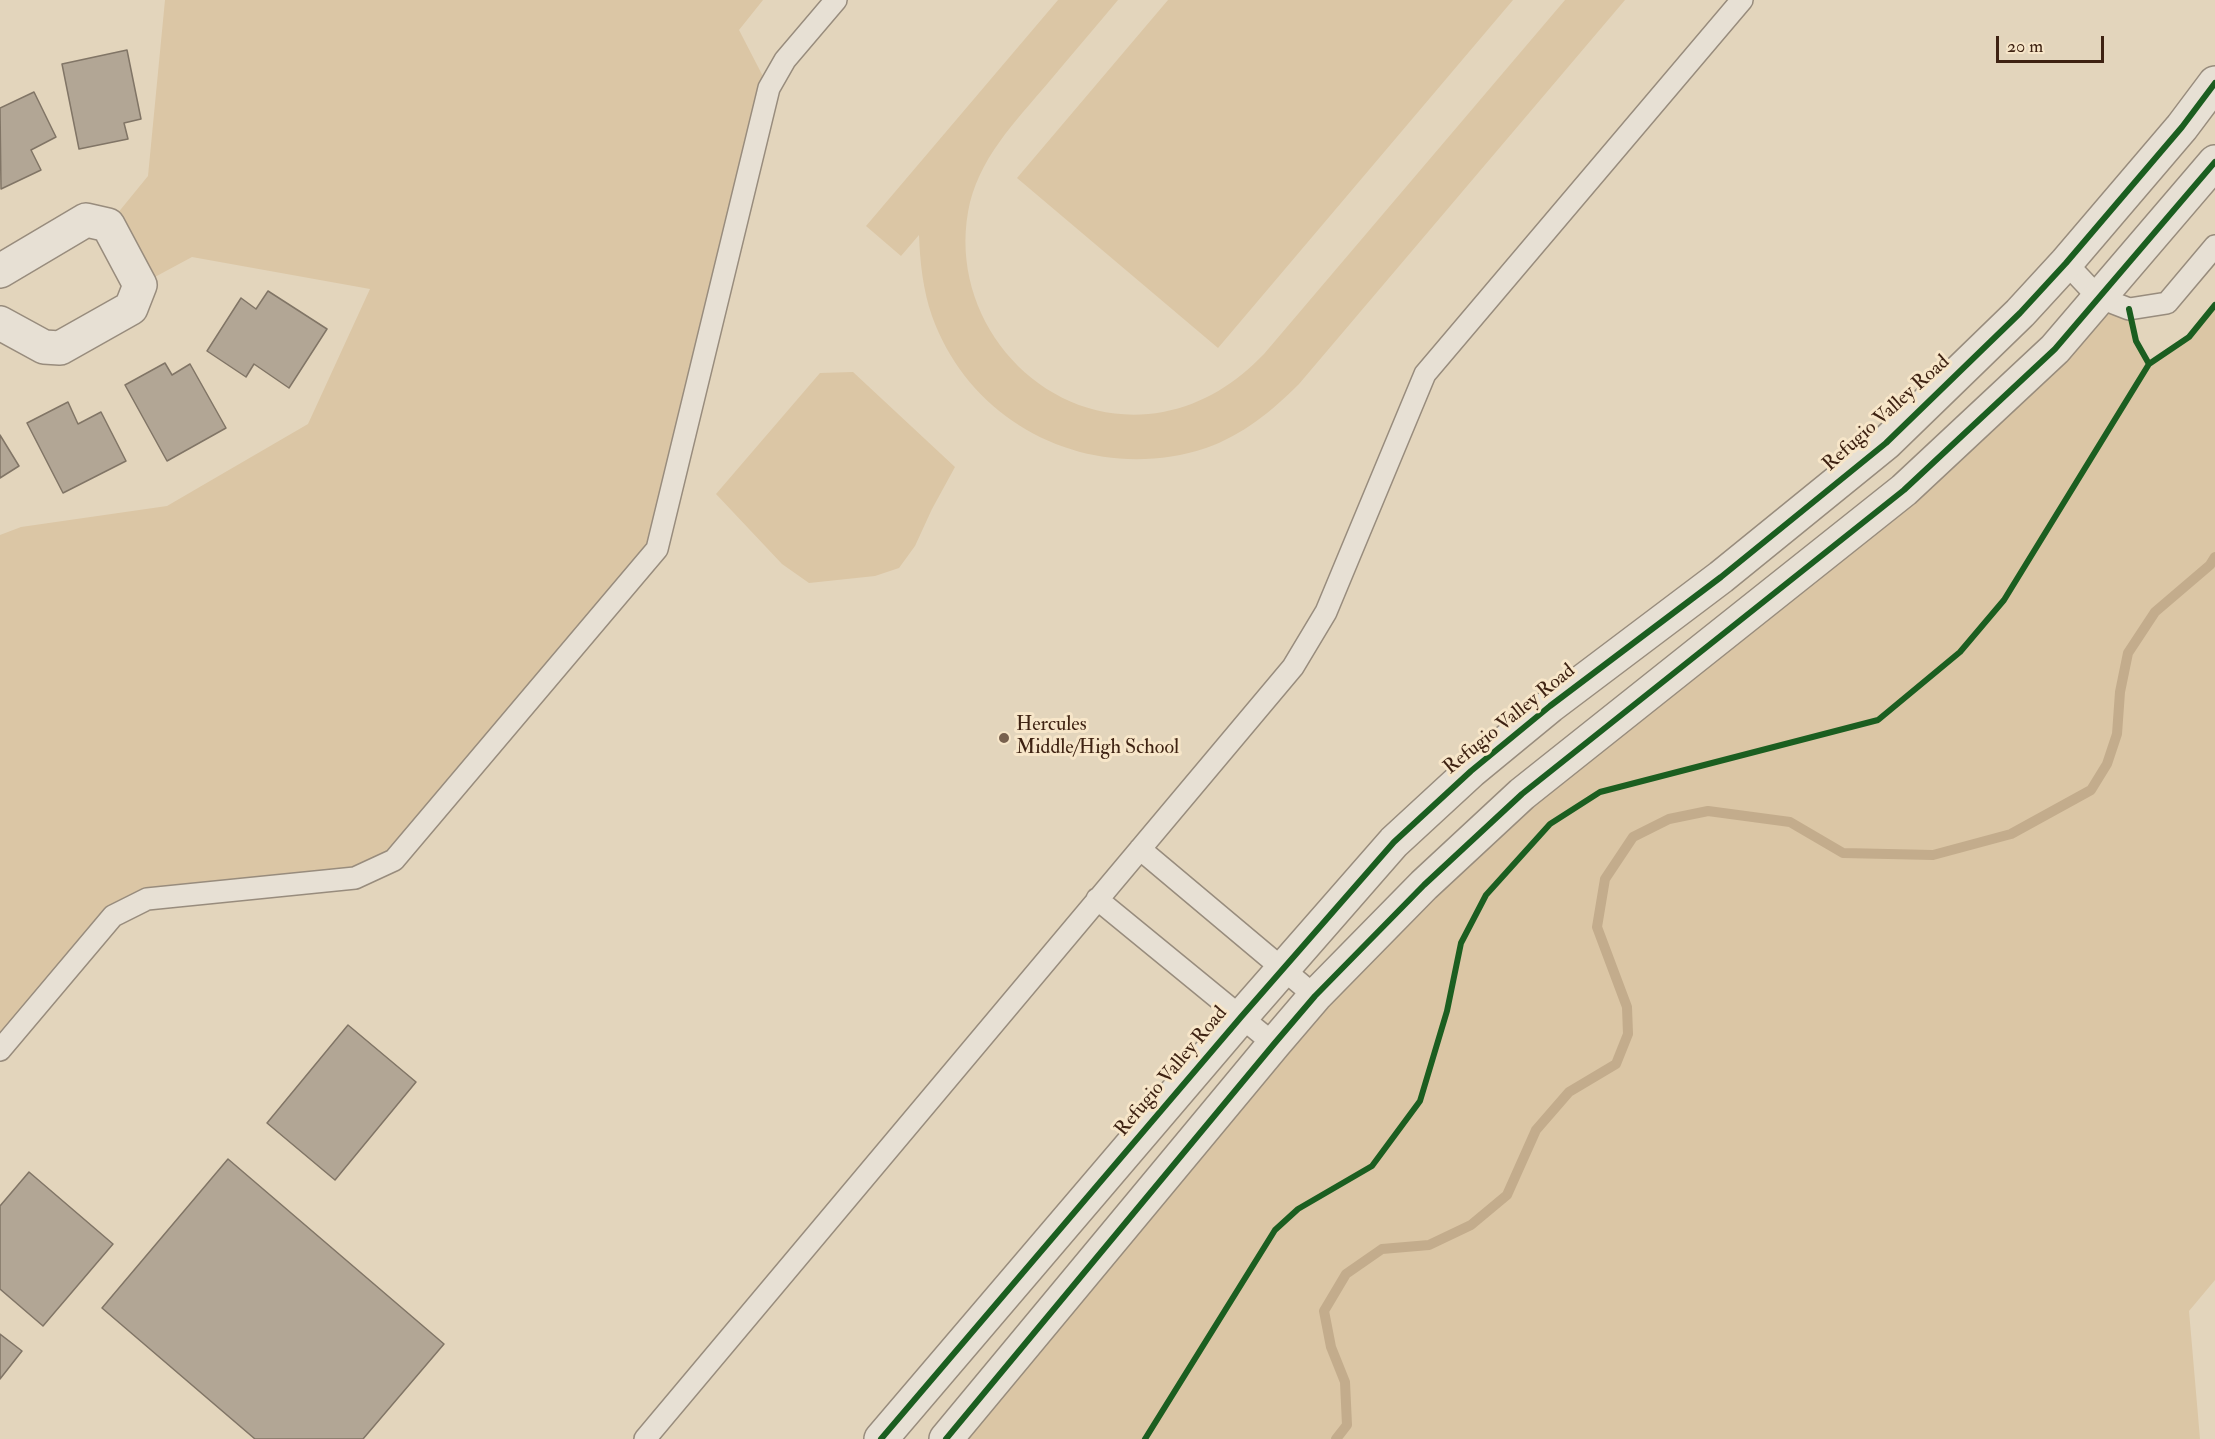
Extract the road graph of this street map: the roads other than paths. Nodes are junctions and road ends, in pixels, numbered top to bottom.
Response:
1 (836, 0) edge
2 (1742, 0) edge
3 (2215, 83) edge
4 (2214, 166) edge
5 (2215, 246) edge
6 (2066, 263) junction
7 (0, 271) edge
8 (2098, 297) junction
9 (0, 323) edge
10 (1140, 849) junction
11 (1097, 899) junction
12 (1283, 969) junction
13 (1316, 996) junction
14 (1241, 1017) junction
15 (1274, 1044) junction
16 (0, 1050) edge
17 (645, 1439) edge
18 (881, 1439) edge
19 (946, 1439) edge

1 - 16 lane
2 - 10 lane
3 - 6 street, Refugio Valley Road
4 - 8 street
5 - 8 lane
6 - 8 lane
6 - 12 street, Refugio Valley Road
7 - 9 street
8 - 13 street
10 - 11 lane
10 - 12 lane
11 - 14 lane
11 - 17 lane
12 - 13 lane
12 - 14 street, Refugio Valley Road
13 - 15 street
14 - 15 lane
14 - 18 street, Refugio Valley Road
15 - 19 street

